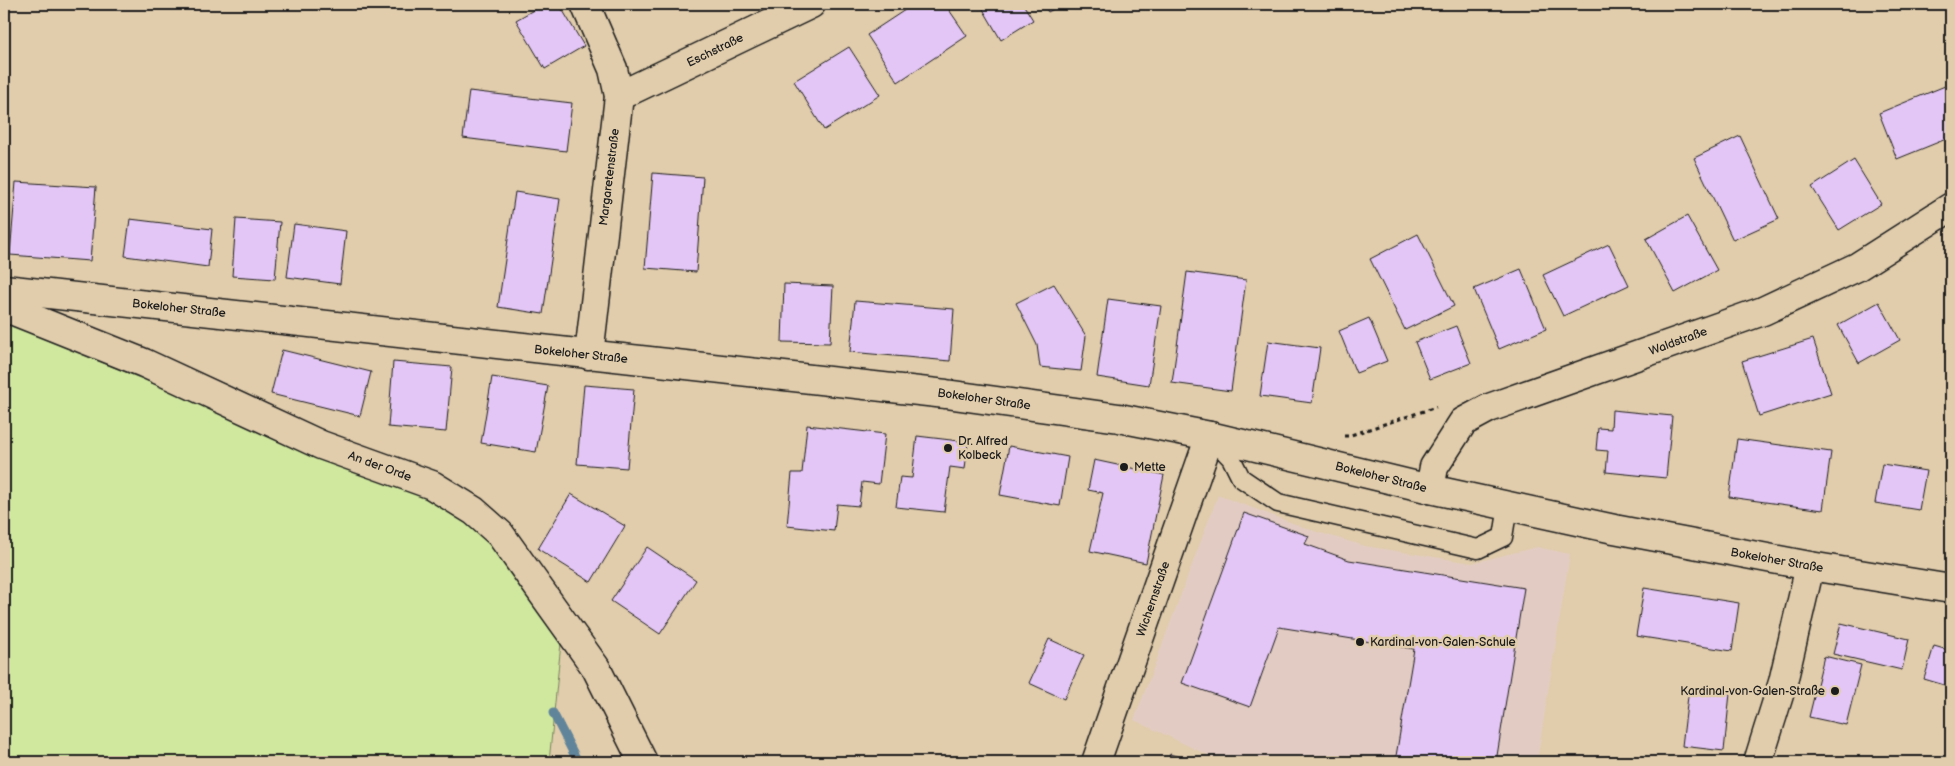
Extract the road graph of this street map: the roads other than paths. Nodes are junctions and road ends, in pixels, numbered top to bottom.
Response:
1 (585, 4) edge
2 (811, 4) edge
3 (619, 96) junction
4 (1951, 207) edge
5 (4, 288) edge
6 (4, 307) edge
7 (589, 355) junction
8 (1210, 436) junction
9 (1430, 489) junction
10 (1508, 506) junction
11 (1810, 566) junction
12 (1951, 589) edge
13 (644, 762) edge
14 (1096, 762) edge
15 (1758, 762) edge

1 - 3 street, Margaretenstraße
2 - 3 street, Eschstraße
3 - 7 street, Margaretenstraße
4 - 9 street, Waldstraße
5 - 7 street, Bokeloher Straße
6 - 13 street, An der Orde
7 - 8 street, Bokeloher Straße
8 - 9 street, Bokeloher Straße
8 - 10 lane
8 - 14 street, Wichernstraße
9 - 10 street, Bokeloher Straße
10 - 11 street, Bokeloher Straße
11 - 12 street, Bokeloher Straße
11 - 15 street

